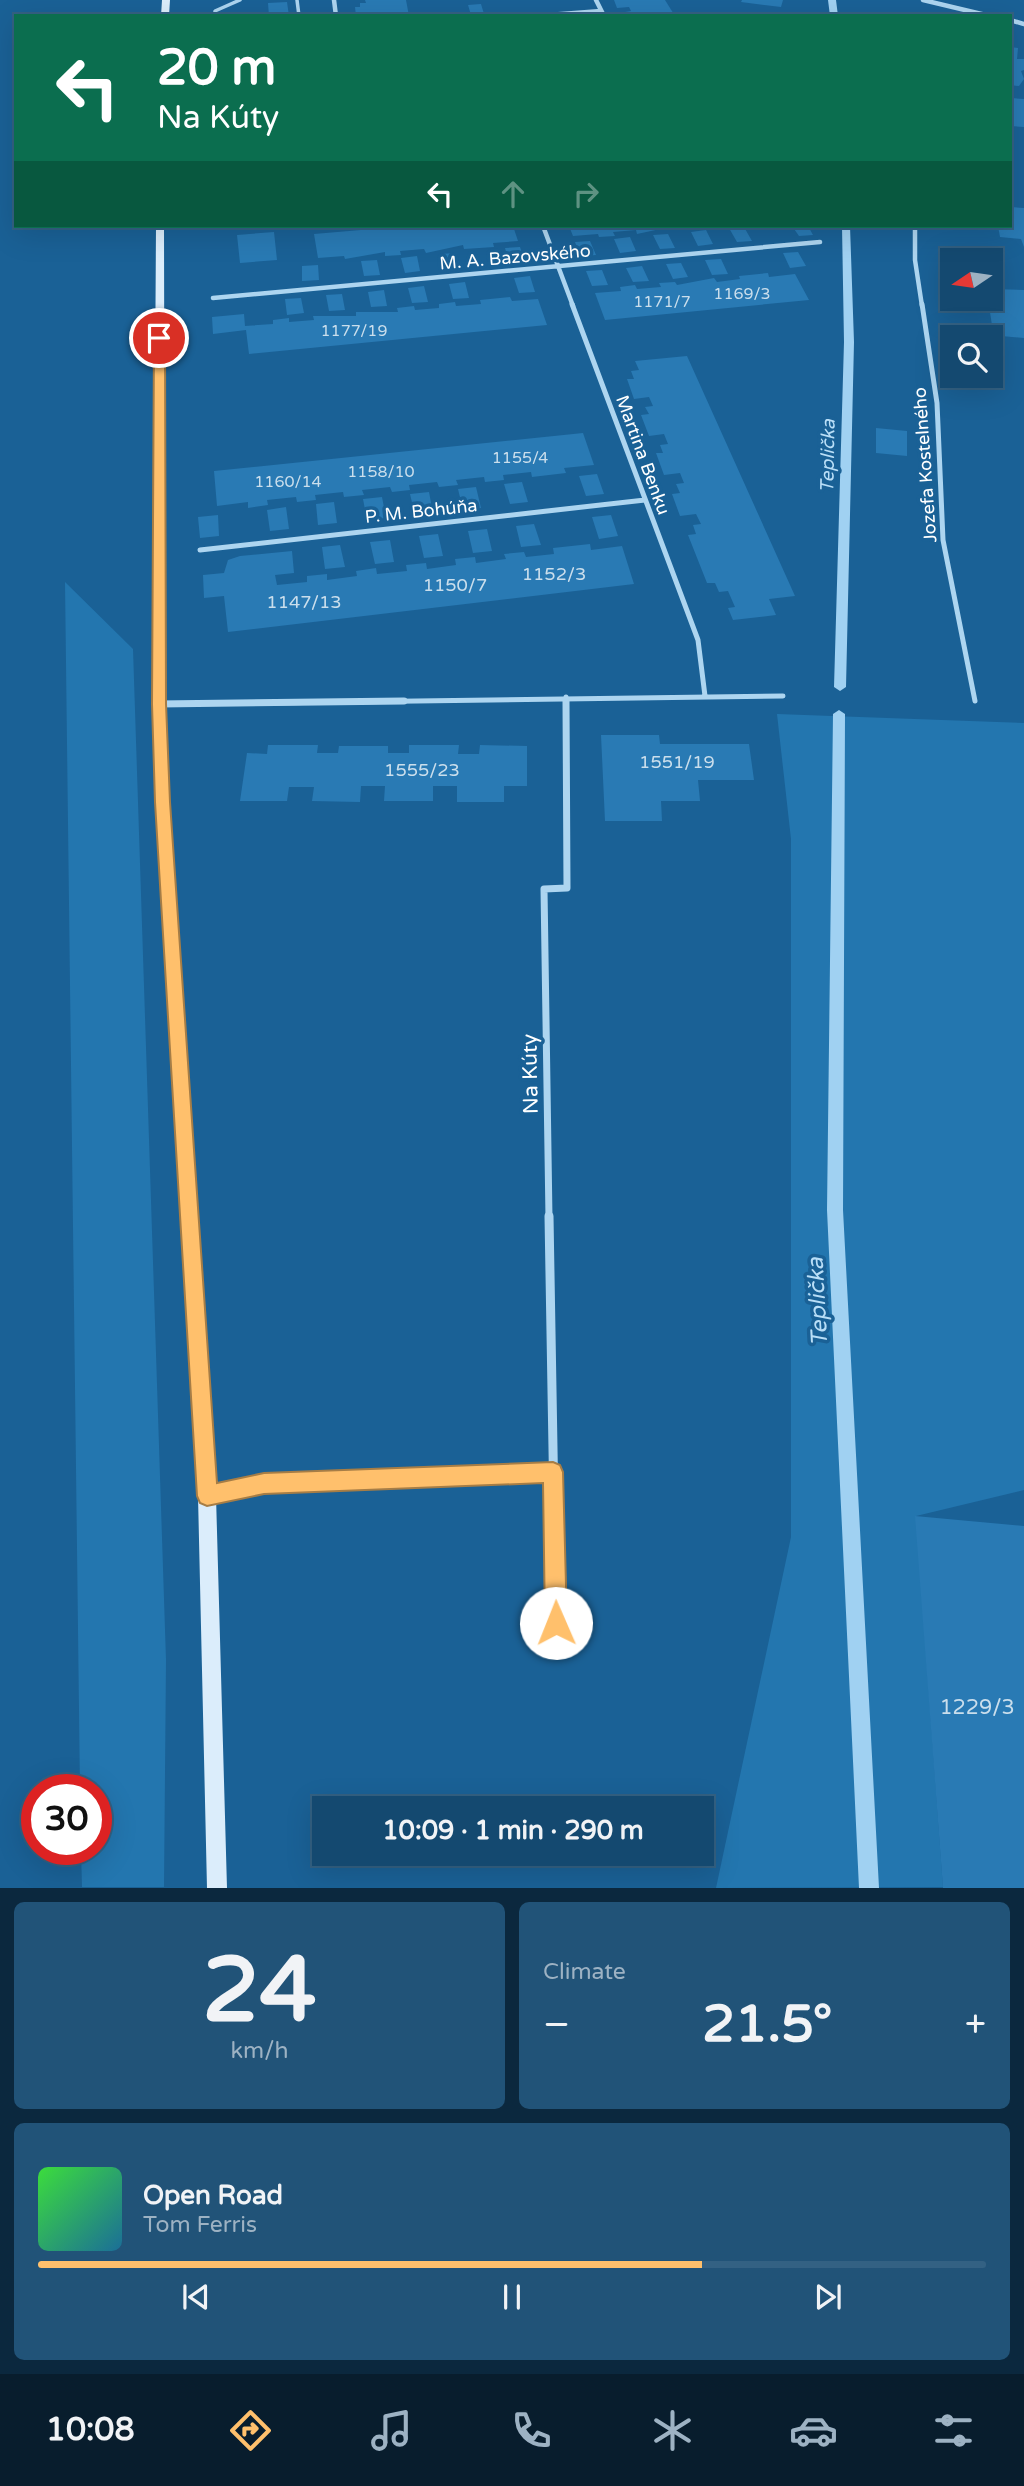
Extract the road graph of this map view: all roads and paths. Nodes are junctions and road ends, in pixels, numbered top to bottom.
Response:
1 (240, 0) edge
2 (596, 0) edge
3 (923, 0) edge
4 (960, 9) junction
5 (602, 13) edge
6 (215, 14) edge
7 (580, 14) edge
8 (954, 14) edge
9 (981, 14) edge
10 (160, 228) edge
11 (544, 228) edge
12 (915, 228) edge
13 (820, 242) dead end
14 (558, 267) junction
15 (213, 298) dead end
16 (645, 500) junction
17 (200, 550) dead end
18 (705, 696) junction
19 (783, 696) dead end
20 (566, 697) junction
21 (975, 701) dead end
22 (159, 704) junction
23 (553, 1472) junction
24 (207, 1496) junction
25 (556, 1623) dead end
26 (217, 1888) edge

1 - 6 lane
2 - 5 street
3 - 4 street
4 - 8 street
4 - 9 street
5 - 7 street
10 - 22 main road
11 - 14 street, Martina Benku
12 - 21 street, Jozefa Kostelného
13 - 14 street, M. A. Bazovského
14 - 15 street, M. A. Bazovského
14 - 16 street, Martina Benku
16 - 17 street, P. M. Bohúňa
16 - 18 street, Martina Benku
18 - 19 street
18 - 20 street
20 - 22 street
20 - 23 street, Na Kúty
22 - 24 main road
23 - 24 street
23 - 25 street, Na Kúty
24 - 26 main road

